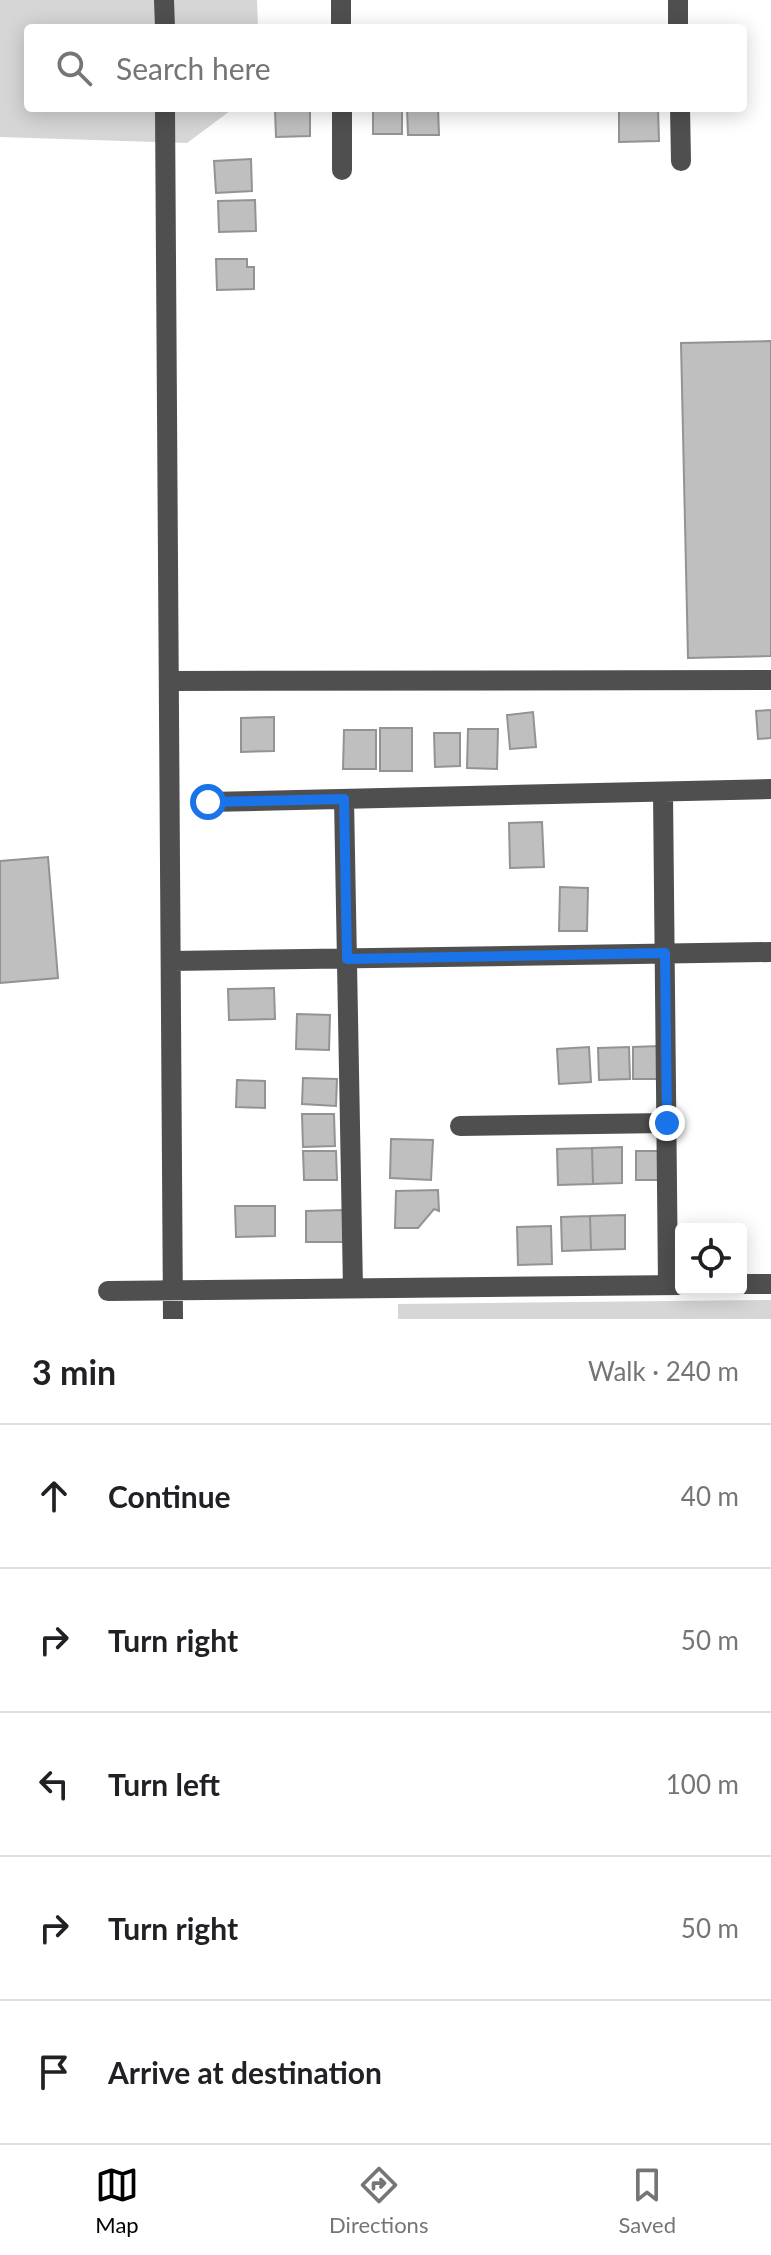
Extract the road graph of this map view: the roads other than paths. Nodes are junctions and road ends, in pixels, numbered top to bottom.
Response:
1 (164, 0) edge
2 (341, 0) edge
3 (678, 0) edge
4 (165, 24) edge
5 (341, 24) edge
6 (678, 24) edge
7 (165, 112) edge
8 (342, 112) edge
9 (680, 112) edge
10 (681, 161) dead end
11 (342, 170) dead end
12 (771, 680) edge
13 (169, 681) junction
14 (771, 789) edge
15 (663, 792) junction
16 (344, 799) junction
17 (208, 802) dead end
18 (771, 952) edge
19 (665, 953) junction
20 (347, 959) junction
21 (171, 961) junction
22 (667, 1123) junction
23 (460, 1126) dead end
24 (747, 1284) edge
25 (771, 1284) edge
26 (675, 1285) edge
27 (353, 1289) junction
28 (108, 1291) dead end
29 (173, 1291) junction
30 (173, 1319) edge

1 - 4 street
2 - 5 street
3 - 6 street
7 - 13 street
8 - 11 street
9 - 10 street
12 - 13 street
13 - 21 street
14 - 15 street
15 - 16 street
15 - 19 street
16 - 17 street
16 - 20 street
18 - 19 street
19 - 20 street
19 - 22 street
20 - 21 street
20 - 27 street
21 - 29 street
22 - 23 street
22 - 26 street
24 - 25 street
26 - 27 street
27 - 29 street
28 - 29 street
29 - 30 street

